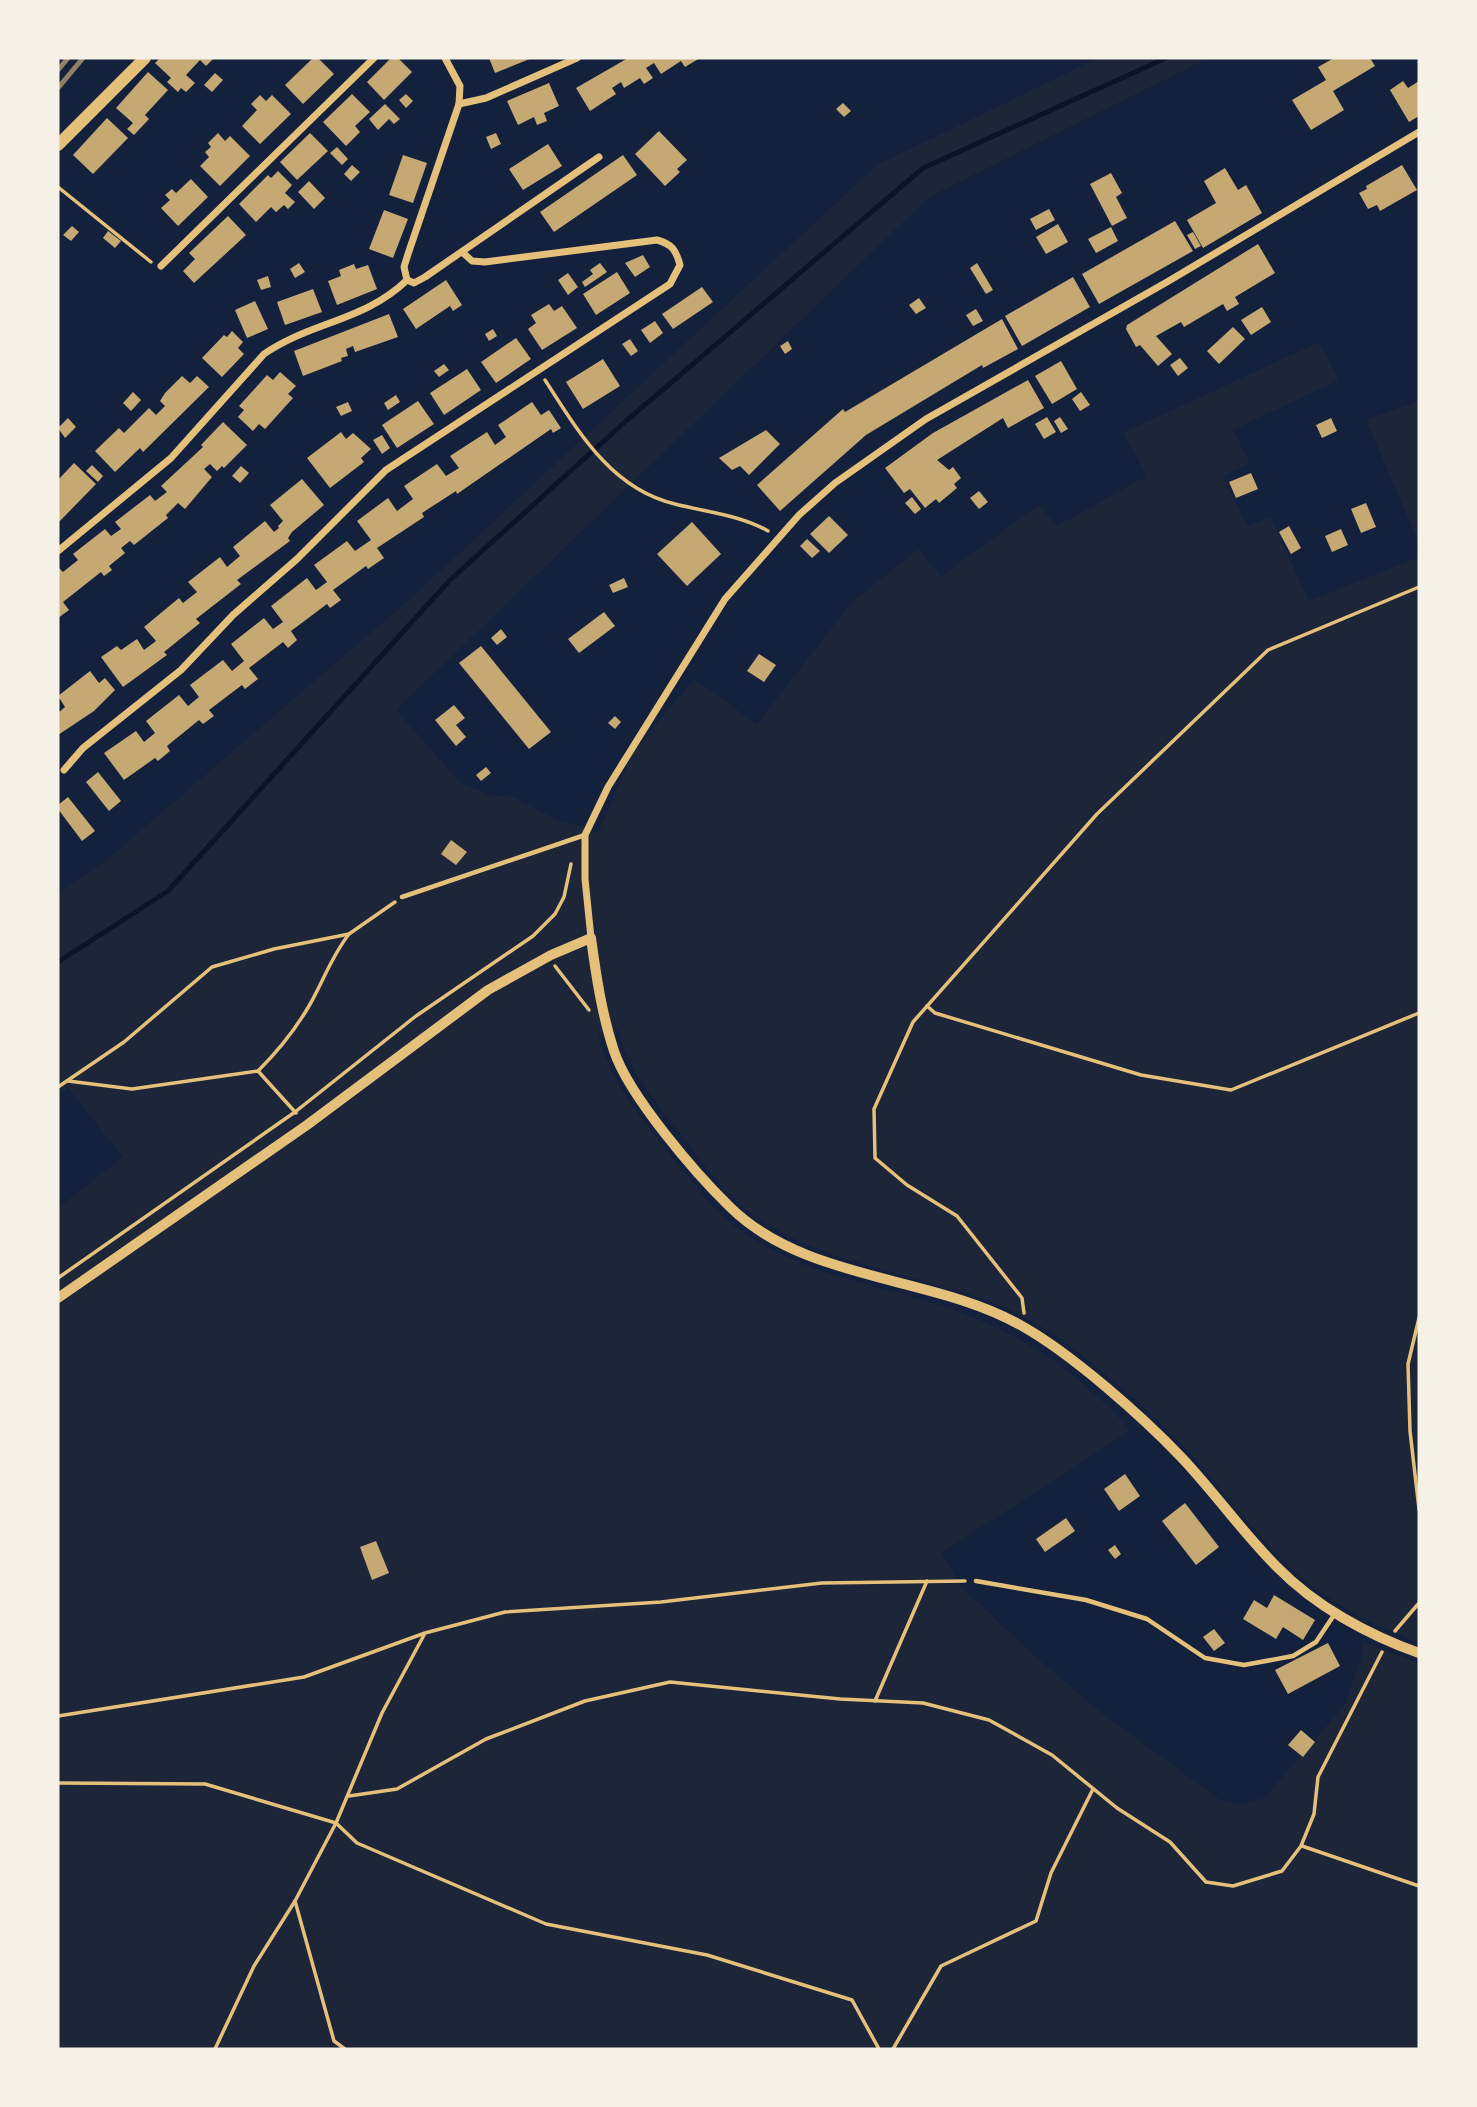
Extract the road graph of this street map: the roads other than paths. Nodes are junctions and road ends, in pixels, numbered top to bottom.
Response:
1 (145, 58) edge
2 (374, 58) edge
3 (445, 58) edge
4 (577, 58) edge
5 (460, 104) junction
6 (1419, 132) edge
7 (58, 145) edge
8 (599, 157) dead end
9 (462, 252) junction
10 (161, 266) road end
11 (407, 280) junction
12 (58, 551) edge
13 (64, 770) dead end
14 (585, 835) junction
15 (402, 897) road end
16 (591, 938) junction
17 (58, 1298) edge
18 (976, 1581) road end
19 (1336, 1612) junction
20 (1419, 1653) edge

1 - 7 main road
2 - 10 street
3 - 5 street
4 - 5 street
5 - 11 street
6 - 14 street
8 - 9 street
9 - 11 street
9 - 13 street
11 - 12 street
14 - 15 lane
14 - 16 street
16 - 17 street
16 - 19 street
18 - 19 lane
19 - 20 street

